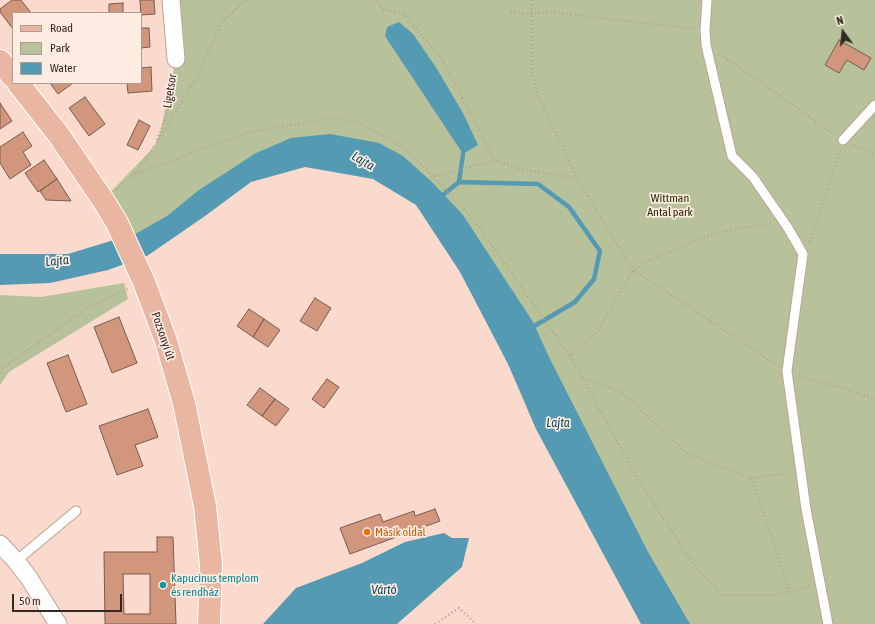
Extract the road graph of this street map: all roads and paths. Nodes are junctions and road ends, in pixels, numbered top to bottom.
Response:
1 (171, 0) edge
2 (246, 0) edge
3 (376, 0) edge
4 (532, 0) edge
5 (707, 0) edge
6 (512, 12) dead end
7 (532, 14) junction
8 (706, 30) junction
9 (706, 45) junction
10 (176, 59) joint
11 (0, 61) edge
12 (12, 76) edge
13 (19, 84) edge
14 (875, 105) edge
15 (843, 140) junction
16 (155, 146) junction
17 (875, 155) edge
18 (494, 160) junction
19 (135, 174) junction
20 (433, 177) junction
21 (577, 178) junction
22 (103, 200) junction
23 (783, 221) junction
24 (803, 254) junction
25 (633, 270) junction
26 (144, 282) junction
27 (570, 356) junction
28 (787, 371) junction
29 (0, 372) edge
30 (582, 377) junction
31 (875, 399) edge
32 (800, 472) junction
33 (752, 478) junction
34 (76, 511) dead end
35 (0, 544) edge
36 (16, 561) junction
37 (820, 584) junction
38 (790, 592) junction
39 (58, 624) edge
40 (209, 624) edge
41 (435, 624) edge
42 (476, 624) edge
43 (828, 624) edge

1 - 10 street, Ligetsor
2 - 16 path
3 - 18 path
4 - 7 path
5 - 8 lane
6 - 7 path
7 - 8 path
7 - 21 path
8 - 9 lane
9 - 15 path
9 - 23 lane
10 - 16 path, Ligetsor
11 - 12 main road
13 - 22 main road, Pozsonyi út
14 - 15 lane
15 - 17 path
15 - 24 path
16 - 19 path, Ligetsor
18 - 20 path
18 - 21 path
19 - 20 path
19 - 22 path
20 - 27 path
21 - 25 path
22 - 26 main road, Pozsonyi út
23 - 24 lane
23 - 25 path
24 - 28 lane
25 - 27 path
25 - 28 path
26 - 29 path
26 - 40 main road, Pozsonyi út
27 - 30 path
28 - 31 path
28 - 32 lane
30 - 33 path
30 - 38 path
32 - 33 path
32 - 37 lane
33 - 38 path
34 - 36 lane
35 - 36 street
36 - 39 street
37 - 38 path
37 - 43 lane
41 - 42 path

